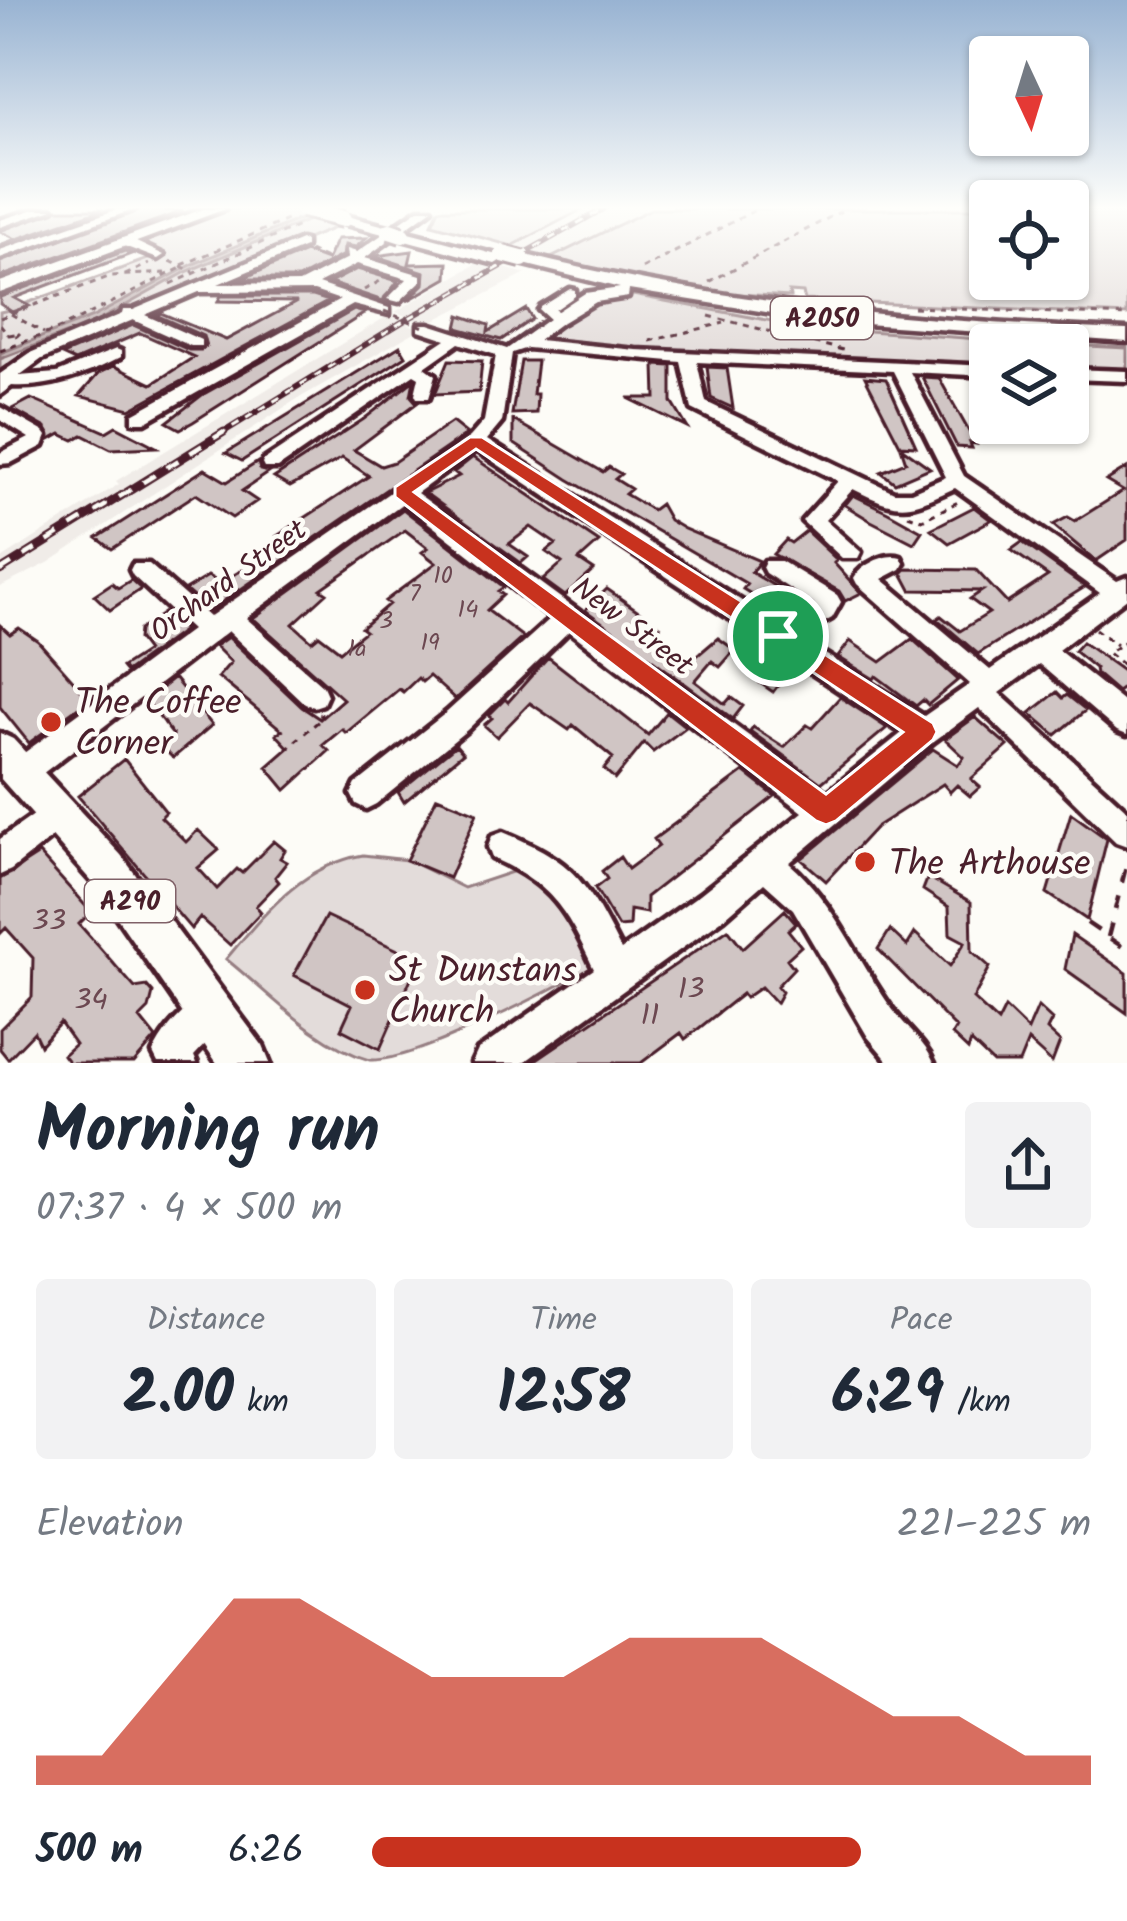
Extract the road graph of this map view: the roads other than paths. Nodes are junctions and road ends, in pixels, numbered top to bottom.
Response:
1 (84, 259) edge
2 (260, 259) edge
3 (349, 259) edge
4 (352, 259) edge
5 (506, 259) edge
6 (190, 280) junction
7 (624, 285) junction
8 (303, 286) junction
9 (0, 288) edge
10 (569, 293) dead end
11 (351, 300) junction
12 (128, 313) junction
13 (561, 318) junction
14 (424, 327) road end
15 (1127, 336) edge
16 (454, 340) junction
17 (969, 340) edge
18 (196, 343) dead end
19 (523, 344) junction
20 (1089, 346) edge
21 (1127, 348) edge
22 (504, 353) junction
23 (116, 354) dead end
24 (688, 357) junction
25 (899, 367) junction
26 (412, 368) junction
27 (1, 369) edge
28 (969, 370) edge
29 (1089, 375) edge
30 (1127, 376) edge
31 (423, 394) dead end
32 (0, 412) edge
33 (139, 418) dead end
34 (476, 441) junction
35 (4, 459) dead end
36 (271, 464) dead end
37 (850, 480) junction
38 (957, 480) junction
39 (402, 492) junction
40 (850, 552) dead end
41 (893, 563) dead end
42 (772, 568) dead end
43 (141, 570) dead end
44 (1122, 589) edge
45 (567, 618) junction
46 (218, 624) junction
47 (778, 636) junction
48 (1039, 649) junction
49 (985, 689) junction
50 (319, 696) road end
51 (1127, 722) edge
52 (924, 732) junction
53 (10, 773) edge
54 (366, 794) dead end
55 (826, 811) junction
56 (55, 815) junction
57 (1127, 831) edge
58 (503, 847) dead end
59 (0, 859) edge
60 (765, 863) junction
61 (615, 976) junction
62 (211, 1011) junction
63 (178, 1063) edge
64 (246, 1063) edge
65 (491, 1063) edge
66 (915, 1063) edge

1 - 9 main road
2 - 6 street
3 - 8 street
4 - 11 street
5 - 7 main road, A2050
6 - 8 street
6 - 12 street
7 - 13 main road
7 - 15 main road, A2050
7 - 17 main road, A2050
8 - 11 street
10 - 13 street
11 - 33 street
12 - 18 street
12 - 27 street
13 - 19 street
14 - 16 street
16 - 22 street
16 - 26 street
19 - 22 street
19 - 24 street
20 - 21 main road, A2050
22 - 34 street
23 - 27 street
24 - 25 street
24 - 37 street
25 - 28 street
25 - 38 street
26 - 31 street
26 - 36 street
29 - 30 street
32 - 35 street
34 - 39 street, Orchard Street
34 - 47 street
37 - 38 street
37 - 40 street
38 - 44 street
39 - 45 street, New Street
39 - 46 street, Orchard Street
41 - 49 street
42 - 47 street
43 - 46 street
44 - 48 street
45 - 54 street
45 - 55 street, New Street
46 - 50 street
46 - 53 street, Orchard Street
47 - 52 street
48 - 49 street
48 - 51 street
49 - 52 street
49 - 57 street
52 - 55 street
53 - 56 main road, A290
55 - 60 street
56 - 59 street
56 - 62 main road, A290
58 - 61 street
60 - 61 street
60 - 66 street
61 - 65 street
62 - 63 street
62 - 64 main road, A290

